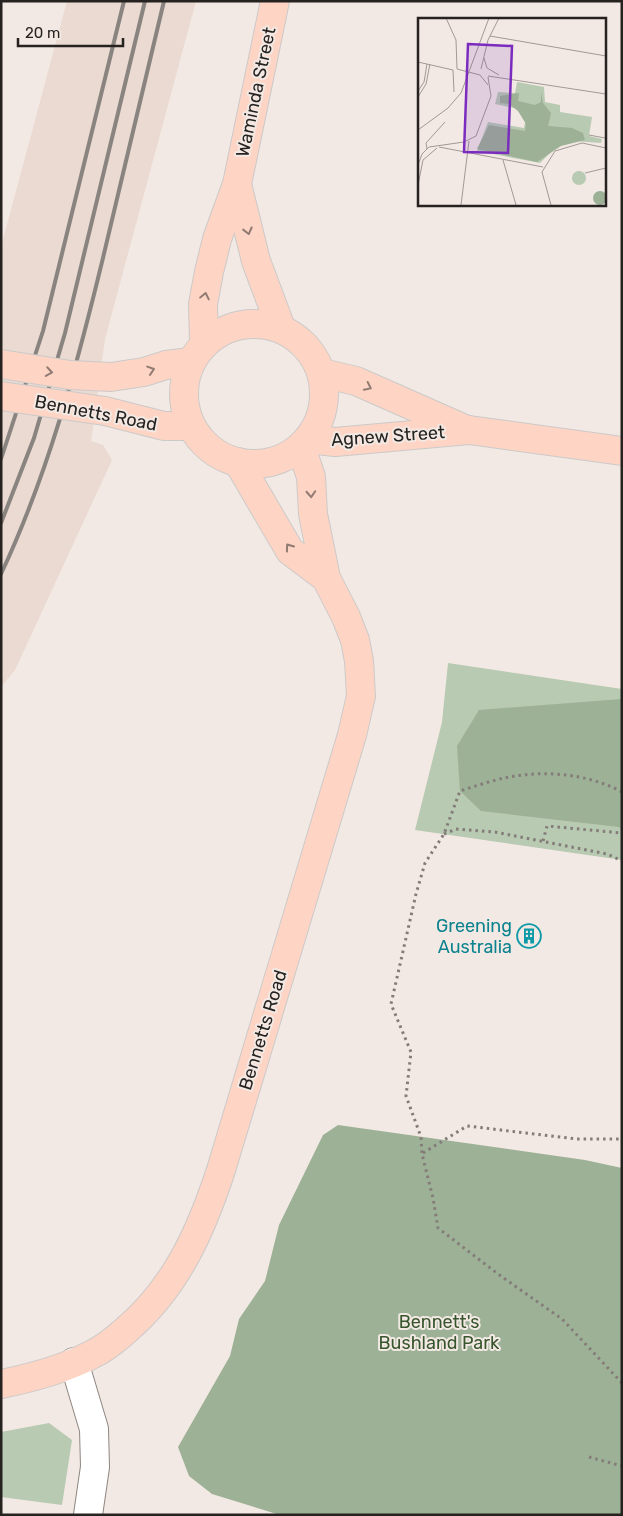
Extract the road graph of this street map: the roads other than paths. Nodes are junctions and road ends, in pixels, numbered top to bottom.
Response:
1 (275, 1) edge
2 (237, 184) junction
3 (281, 328) junction
4 (197, 353) junction
5 (1, 364) edge
6 (322, 373) junction
7 (1, 396) edge
8 (191, 426) junction
9 (469, 430) junction
10 (304, 443) junction
11 (622, 451) edge
12 (238, 462) junction
13 (326, 578) junction
14 (74, 1362) junction
15 (1, 1384) edge
16 (88, 1515) edge

1 - 2 main road, Waminda Street
2 -> 3 main road, Waminda Street
4 -> 2 main road, Waminda Street
3 - 4 main road
3 - 6 main road
5 -> 4 main road, Bennetts Road, bridge
4 - 8 main road
6 -> 9 main road, Agnew Street
6 - 10 main road
7 - 8 main road, Bennetts Road, bridge
8 - 12 main road
9 - 10 main road, Agnew Street
9 - 11 main road, Agnew Street
10 - 12 main road
10 -> 13 main road, Bennetts Road
13 -> 12 main road, Bennetts Road
13 - 14 main road, Bennetts Road
14 - 15 main road, Bennetts Road
14 - 16 street

